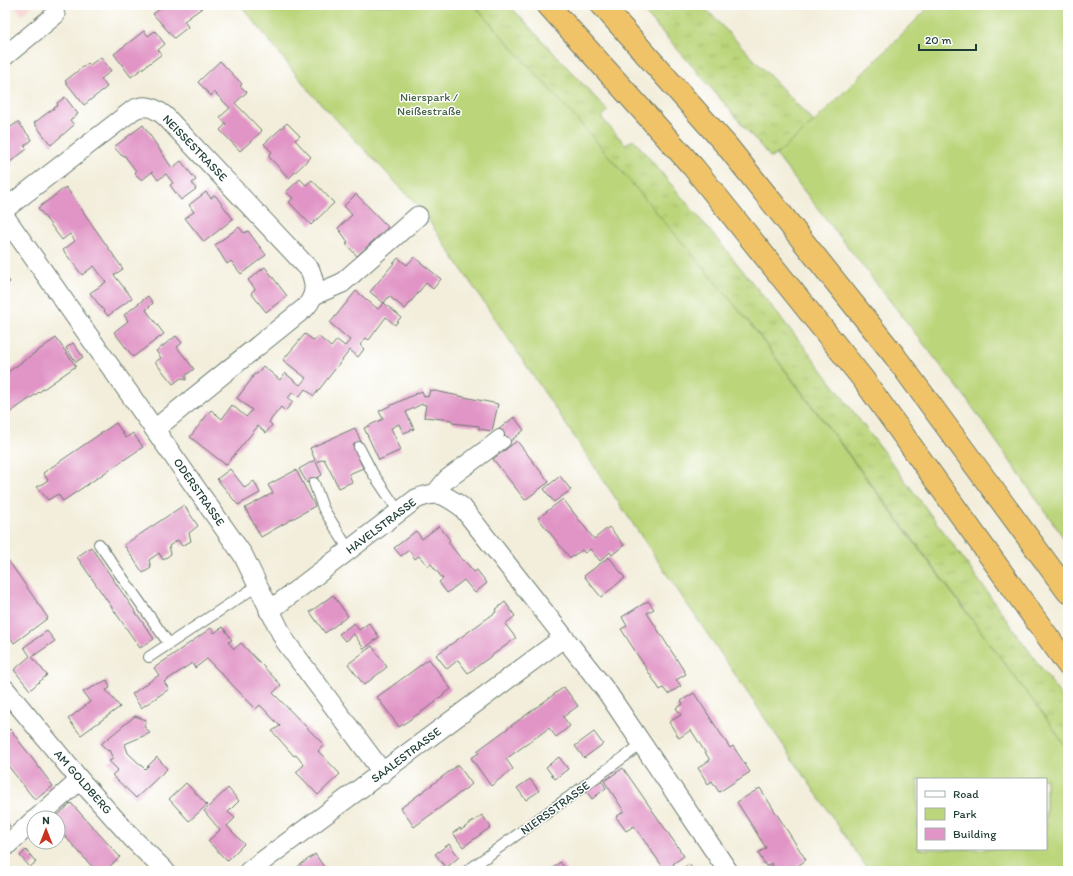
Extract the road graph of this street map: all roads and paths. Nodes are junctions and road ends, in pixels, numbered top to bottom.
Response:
1 (548, 5) edge
2 (602, 5) edge
3 (55, 14) dead end
4 (5, 56) edge
5 (5, 209) edge
6 (418, 216) dead end
7 (5, 218) edge
8 (314, 295) junction
9 (155, 428) junction
10 (502, 438) dead end
11 (359, 447) dead end
12 (314, 483) dead end
13 (432, 494) junction
14 (399, 512) junction
15 (99, 544) dead end
16 (349, 550) junction
17 (257, 586) junction
18 (1068, 592) edge
19 (269, 611) junction
20 (563, 638) junction
21 (169, 644) junction
22 (149, 657) dead end
23 (1068, 665) edge
24 (5, 689) edge
25 (642, 744) junction
26 (383, 772) junction
27 (80, 780) junction
28 (46, 810) edge
29 (26, 827) edge
30 (5, 847) edge
31 (165, 871) edge
32 (249, 871) edge
33 (467, 871) edge
34 (728, 871) edge

1 - 23 highway
2 - 18 highway
3 - 4 street
5 - 8 street, NEISSESTRASSE
6 - 8 street
7 - 9 street, ODERSTRASSE
8 - 9 street
9 - 17 street, ODERSTRASSE
10 - 13 lane
11 - 14 lane
12 - 16 lane
13 - 14 street, HAVELSTRASSE
13 - 20 street
14 - 16 street, HAVELSTRASSE
15 - 21 lane
16 - 19 street, HAVELSTRASSE
17 - 19 street, ODERSTRASSE
17 - 21 lane
19 - 26 street, ODERSTRASSE
20 - 25 street
20 - 26 street, SAALESTRASSE
21 - 22 lane
24 - 27 street, AM GOLDBERG
25 - 33 lane, NIERSSTRASSE
25 - 34 street
26 - 32 street, SAALESTRASSE
27 - 28 street
27 - 31 street, AM GOLDBERG
29 - 30 street

